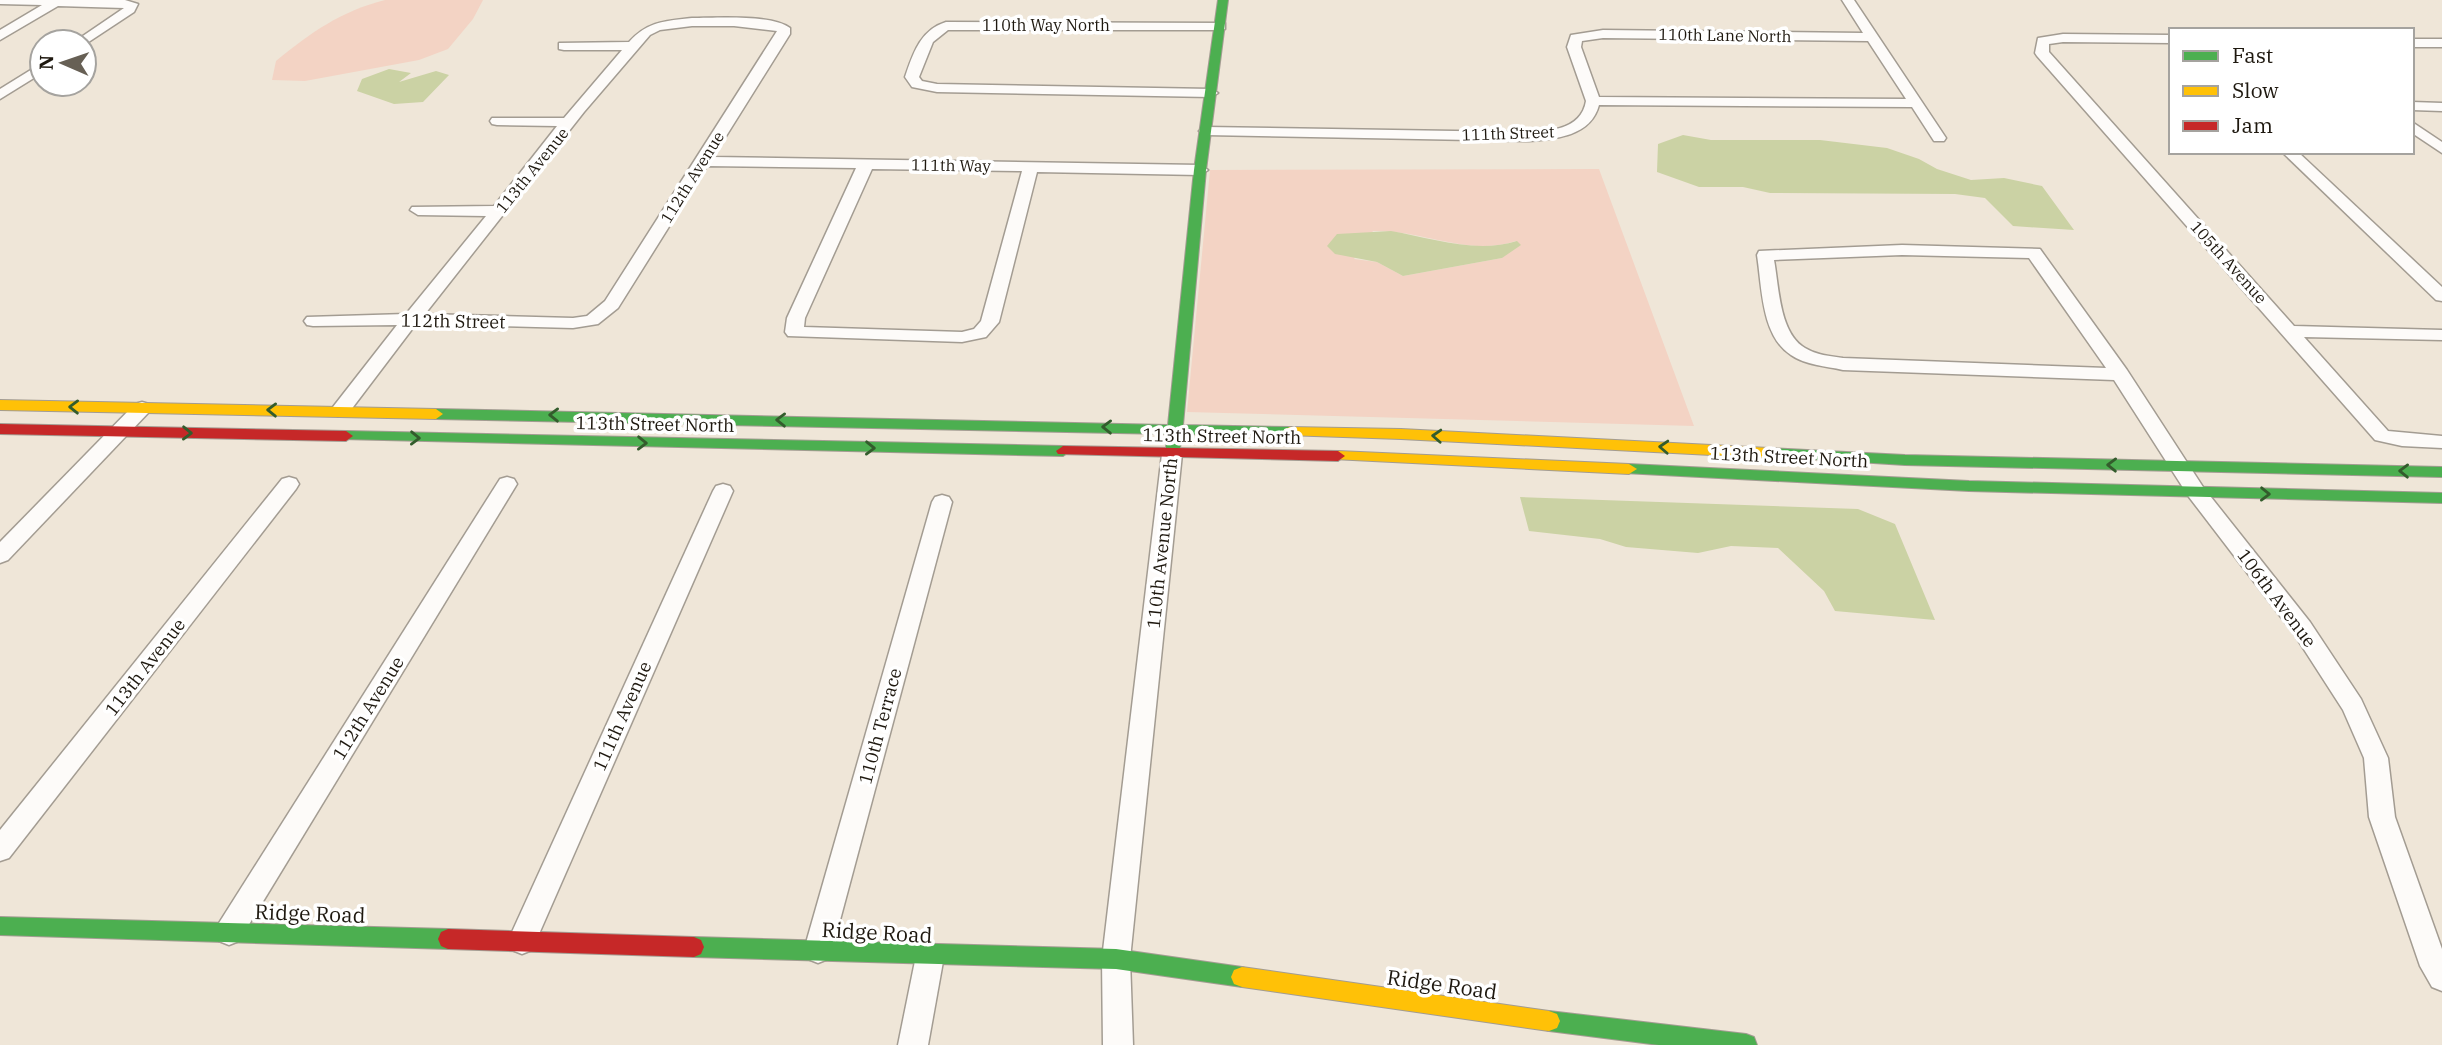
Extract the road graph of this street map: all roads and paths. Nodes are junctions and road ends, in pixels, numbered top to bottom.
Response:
1 (0, 0) edge
2 (1223, 0) edge
3 (1848, 0) edge
4 (57, 1) edge
5 (656, 25) joint
6 (1220, 26) junction
7 (98, 31) edge
8 (0, 36) edge
9 (1873, 37) junction
10 (2169, 40) edge
11 (2414, 43) edge
12 (2442, 44) edge
13 (564, 46) dead end
14 (632, 46) junction
15 (28, 76) edge
16 (1211, 93) junction
17 (0, 95) edge
18 (1593, 101) junction
19 (1918, 103) junction
20 (2414, 106) edge
21 (2442, 107) edge
22 (497, 121) dead end
23 (571, 122) junction
24 (2414, 128) edge
25 (1206, 131) junction
26 (1939, 138) dead end
27 (2442, 149) edge
28 (2291, 154) edge
29 (701, 161) junction
30 (866, 164) junction
31 (1031, 167) junction
32 (1200, 170) junction
33 (418, 210) dead end
34 (498, 211) junction
35 (2442, 296) edge
36 (412, 319) junction
37 (592, 320) joint
38 (313, 321) dead end
39 (2291, 331) junction
40 (2442, 335) edge
41 (2120, 374) junction
42 (0, 405) edge
43 (142, 408) junction
44 (340, 411) junction
45 (1175, 428) junction
46 (0, 429) edge
47 (119, 432) junction
48 (2442, 442) edge
49 (1172, 454) junction
50 (2180, 466) junction
51 (2442, 472) edge
52 (289, 484) dead end
53 (507, 484) dead end
54 (723, 491) dead end
55 (2196, 492) junction
56 (2442, 498) edge
57 (942, 502) dead end
58 (0, 555) edge
59 (0, 849) edge
60 (0, 926) edge
61 (229, 932) junction
62 (522, 941) junction
63 (818, 950) junction
64 (930, 956) junction
65 (1116, 959) junction
66 (2442, 978) edge
67 (1560, 1034) edge
68 (913, 1045) edge
69 (1118, 1045) edge
70 (1746, 1045) edge

1 - 4 street
2 - 6 main road, 110th Avenue North
3 - 9 street
4 - 7 street
4 - 8 street
5 - 14 street, 113th Avenue
5 - 29 street, 112th Avenue
6 - 16 main road, 110th Avenue North
6 - 16 street, 110th Way North
9 - 18 street, 110th Lane North
9 - 19 street
10 - 39 street, 105th Avenue
11 - 12 street
13 - 14 street
14 - 23 street, 113th Avenue
15 - 17 street
16 - 25 main road, 110th Avenue North
18 - 19 street
18 - 25 street, 111th Street
19 - 26 street
20 - 21 street
22 - 23 street
23 - 34 street, 113th Avenue
24 - 27 street
25 - 32 main road, 110th Avenue North
28 - 35 street
29 - 30 street, 111th Way
29 - 37 street, 112th Avenue
30 - 31 street, 111th Way
30 - 31 street
31 - 32 street, 111th Way
32 - 45 main road, 110th Avenue North
33 - 34 street
34 - 36 street, 113th Avenue
36 - 37 street, 112th Street
36 - 38 street, 112th Street
36 - 44 street, 113th Avenue
39 - 40 street
39 - 48 street, 105th Avenue
41 - 41 street, 106th Avenue
41 - 50 street, 106th Avenue
43 -> 42 main road, 113th Street North
44 -> 43 main road, 113th Street North
43 - 47 street
45 -> 44 main road, 113th Street North
45 - 49 main road, 110th Avenue North
50 -> 45 main road, 113th Street North
46 - 47 main road, 113th Street North
47 -> 49 main road, 113th Street North
47 - 58 street
49 - 55 main road, 113th Street North
49 - 65 street, 110th Avenue North
51 -> 50 main road, 113th Street North
50 - 55 street, 106th Avenue
52 - 59 street, 113th Avenue
53 - 61 street, 112th Avenue
54 - 62 street, 111th Avenue
55 -> 56 main road, 113th Street North
55 - 66 street, 106th Avenue
57 - 63 street, 110th Terrace
60 - 61 main road, Ridge Road
61 - 62 main road, Ridge Road
62 - 63 main road, Ridge Road
63 - 64 main road, Ridge Road
64 - 65 main road, Ridge Road
64 - 68 street
65 - 67 main road, Ridge Road
65 - 69 street, 110th Avenue North
67 - 70 main road, Ridge Road

